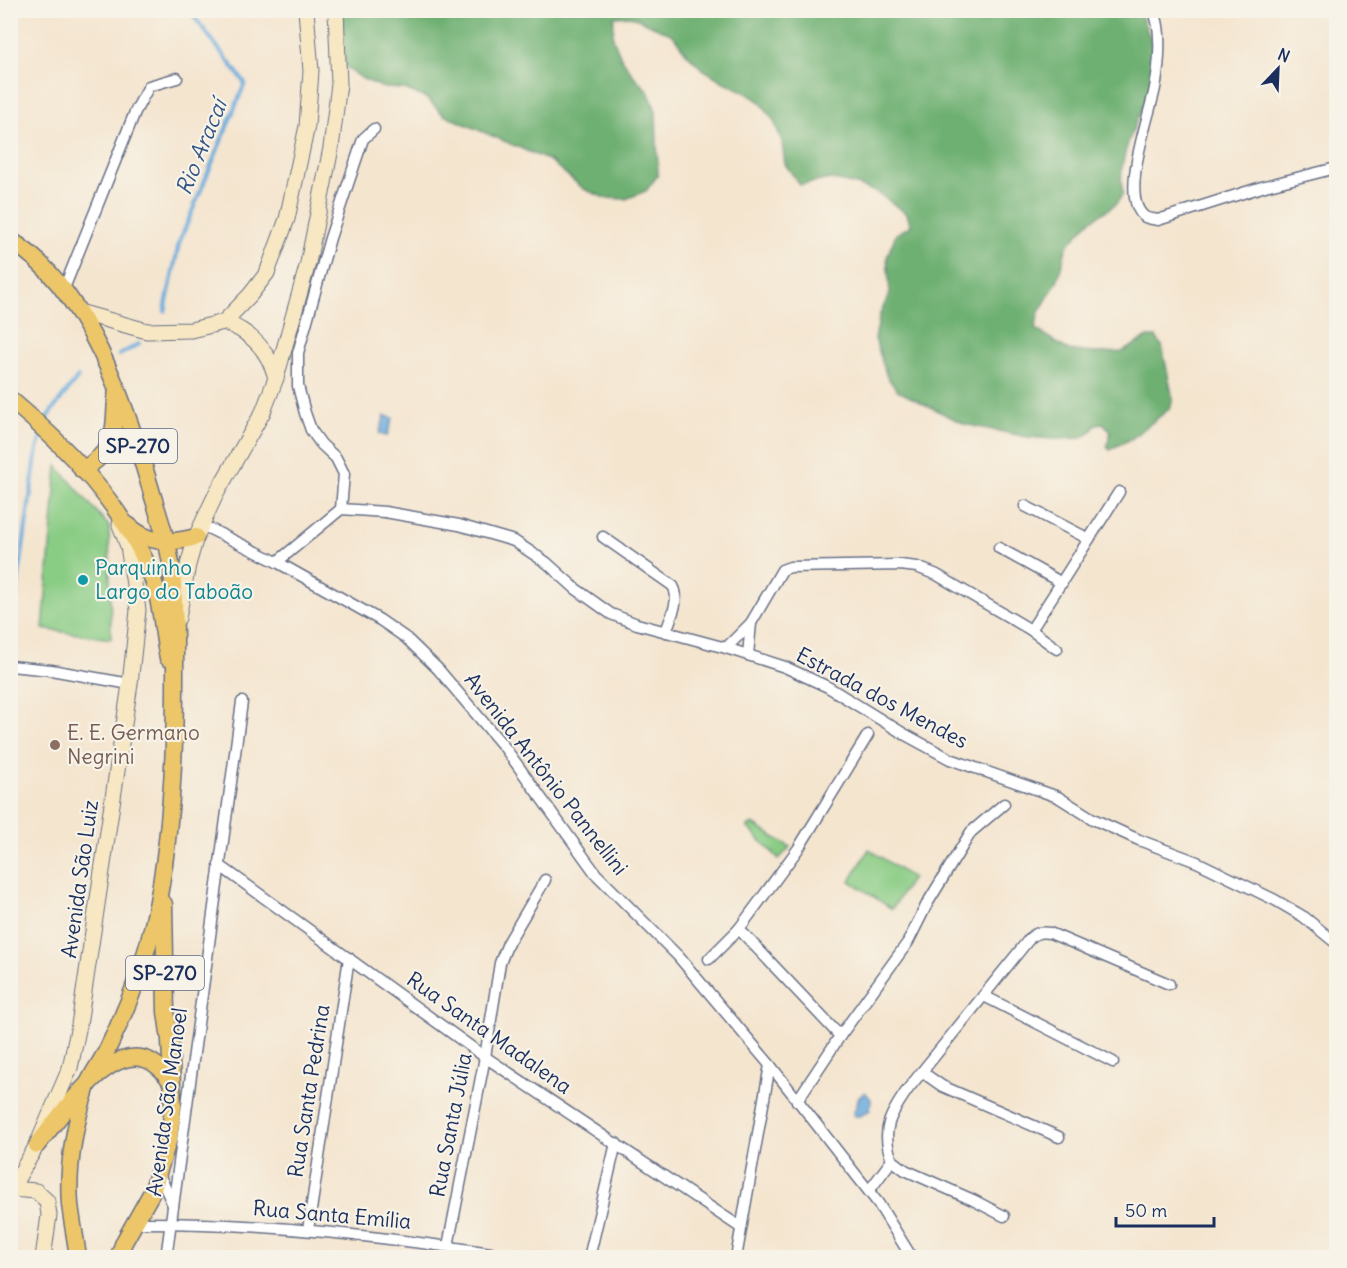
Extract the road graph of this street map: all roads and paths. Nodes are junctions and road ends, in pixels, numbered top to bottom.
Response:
1 (306, 10) edge
2 (336, 10) edge
3 (1153, 10) edge
4 (177, 78) dead end
5 (374, 129) dead end
6 (1336, 168) edge
7 (10, 240) edge
8 (63, 291) junction
9 (79, 312) junction
10 (224, 322) junction
11 (276, 378) junction
12 (117, 385) junction
13 (10, 399) edge
14 (82, 470) junction
15 (1119, 492) dead end
16 (1025, 506) dead end
17 (341, 509) junction
18 (117, 513) junction
19 (199, 531) junction
20 (603, 537) dead end
21 (1089, 539) junction
22 (166, 541) junction
23 (999, 548) dead end
24 (277, 562) junction
25 (1062, 583) junction
26 (751, 622) junction
27 (1031, 630) junction
28 (666, 632) junction
29 (175, 633) junction
30 (726, 648) junction
31 (1057, 649) dead end
32 (748, 655) junction
33 (10, 666) edge
34 (130, 684) junction
35 (175, 688) junction
36 (242, 702) dead end
37 (868, 735) dead end
38 (1004, 804) dead end
39 (164, 864) junction
40 (219, 865) junction
41 (545, 880) dead end
42 (739, 929) junction
43 (1336, 943) edge
44 (349, 958) junction
45 (709, 959) dead end
46 (1169, 984) dead end
47 (984, 996) junction
48 (840, 1036) junction
49 (485, 1057) junction
50 (1113, 1062) dead end
51 (770, 1065) junction
52 (922, 1072) junction
53 (171, 1082) junction
54 (88, 1084) junction
55 (797, 1101) junction
56 (1059, 1137) dead end
57 (616, 1143) junction
58 (37, 1145) junction
59 (892, 1160) junction
60 (159, 1174) junction
61 (11, 1189) edge
62 (869, 1191) junction
63 (173, 1205) junction
64 (1004, 1216) dead end
65 (134, 1223) junction
66 (171, 1223) junction
67 (740, 1227) junction
68 (308, 1230) junction
69 (448, 1246) junction
70 (43, 1257) edge
71 (78, 1257) edge
72 (118, 1257) edge
73 (166, 1257) edge
74 (525, 1257) edge
75 (589, 1257) edge
76 (736, 1257) edge
77 (912, 1257) edge

1 - 10 main road
2 - 11 main road
3 - 6 street
4 - 8 street
5 - 17 street
7 - 8 main road, SP-270
8 - 9 main road, SP-270
9 - 10 main road
9 - 12 main road, SP-270
10 - 11 main road
11 - 19 main road
12 - 14 main road
12 - 22 main road, SP-270
13 - 14 main road
14 - 18 main road
15 - 21 street
16 - 21 street
17 - 24 street
17 - 28 street, Estrada dos Mendes
18 - 22 main road
18 - 34 main road, Avenida São Luiz
18 - 35 main road
19 - 22 main road
19 - 24 street, Avenida Antônio Pannellini
19 - 29 main road
20 - 28 street
21 - 25 street
22 - 29 main road, SP-270
23 - 25 street
24 - 51 street, Avenida Antônio Pannellini
25 - 27 street
26 - 27 street
26 - 30 street
26 - 32 street
27 - 31 street
28 - 30 street, Estrada dos Mendes
29 - 35 main road, SP-270
30 - 32 street, Estrada dos Mendes
32 - 43 street, Estrada dos Mendes
33 - 34 street
34 - 58 main road, Avenida São Luiz
35 - 39 main road, SP-270
36 - 40 street, Avenida São Manoel
37 - 42 street
38 - 48 street
39 - 53 main road, SP-270
39 - 54 main road, SP-270
40 - 44 street, Rua Santa Madalena
40 - 63 street, Avenida São Manoel
41 - 49 street, Rua Santa Júlia
42 - 45 street
42 - 48 street
44 - 49 street, Rua Santa Madalena
44 - 68 street, Rua Santa Pedrina
46 - 47 street
47 - 50 street
47 - 52 street
48 - 55 street
49 - 57 street, Rua Santa Madalena
49 - 69 street, Rua Santa Júlia
51 - 55 street, Avenida Antônio Pannellini
51 - 67 street
52 - 56 street
52 - 59 street
53 - 54 main road
53 - 60 main road, SP-270
54 - 58 main road
54 - 71 main road, SP-270
55 - 62 street, Avenida Antônio Pannellini
57 - 67 street, Rua Santa Madalena
57 - 75 street
58 - 61 main road, Avenida São Luiz
59 - 62 street
59 - 64 street
60 - 63 street
60 - 65 main road, SP-270
61 - 70 main road
62 - 77 street, Avenida Antônio Pannellini
63 - 66 street, Avenida São Manoel
65 - 66 street, Rua Santa Emília
65 - 72 main road, SP-270
66 - 68 street, Rua Santa Emília
66 - 73 street, Avenida São Manoel
67 - 76 street
68 - 69 street, Rua Santa Emília
69 - 74 street, Rua Santa Emília

